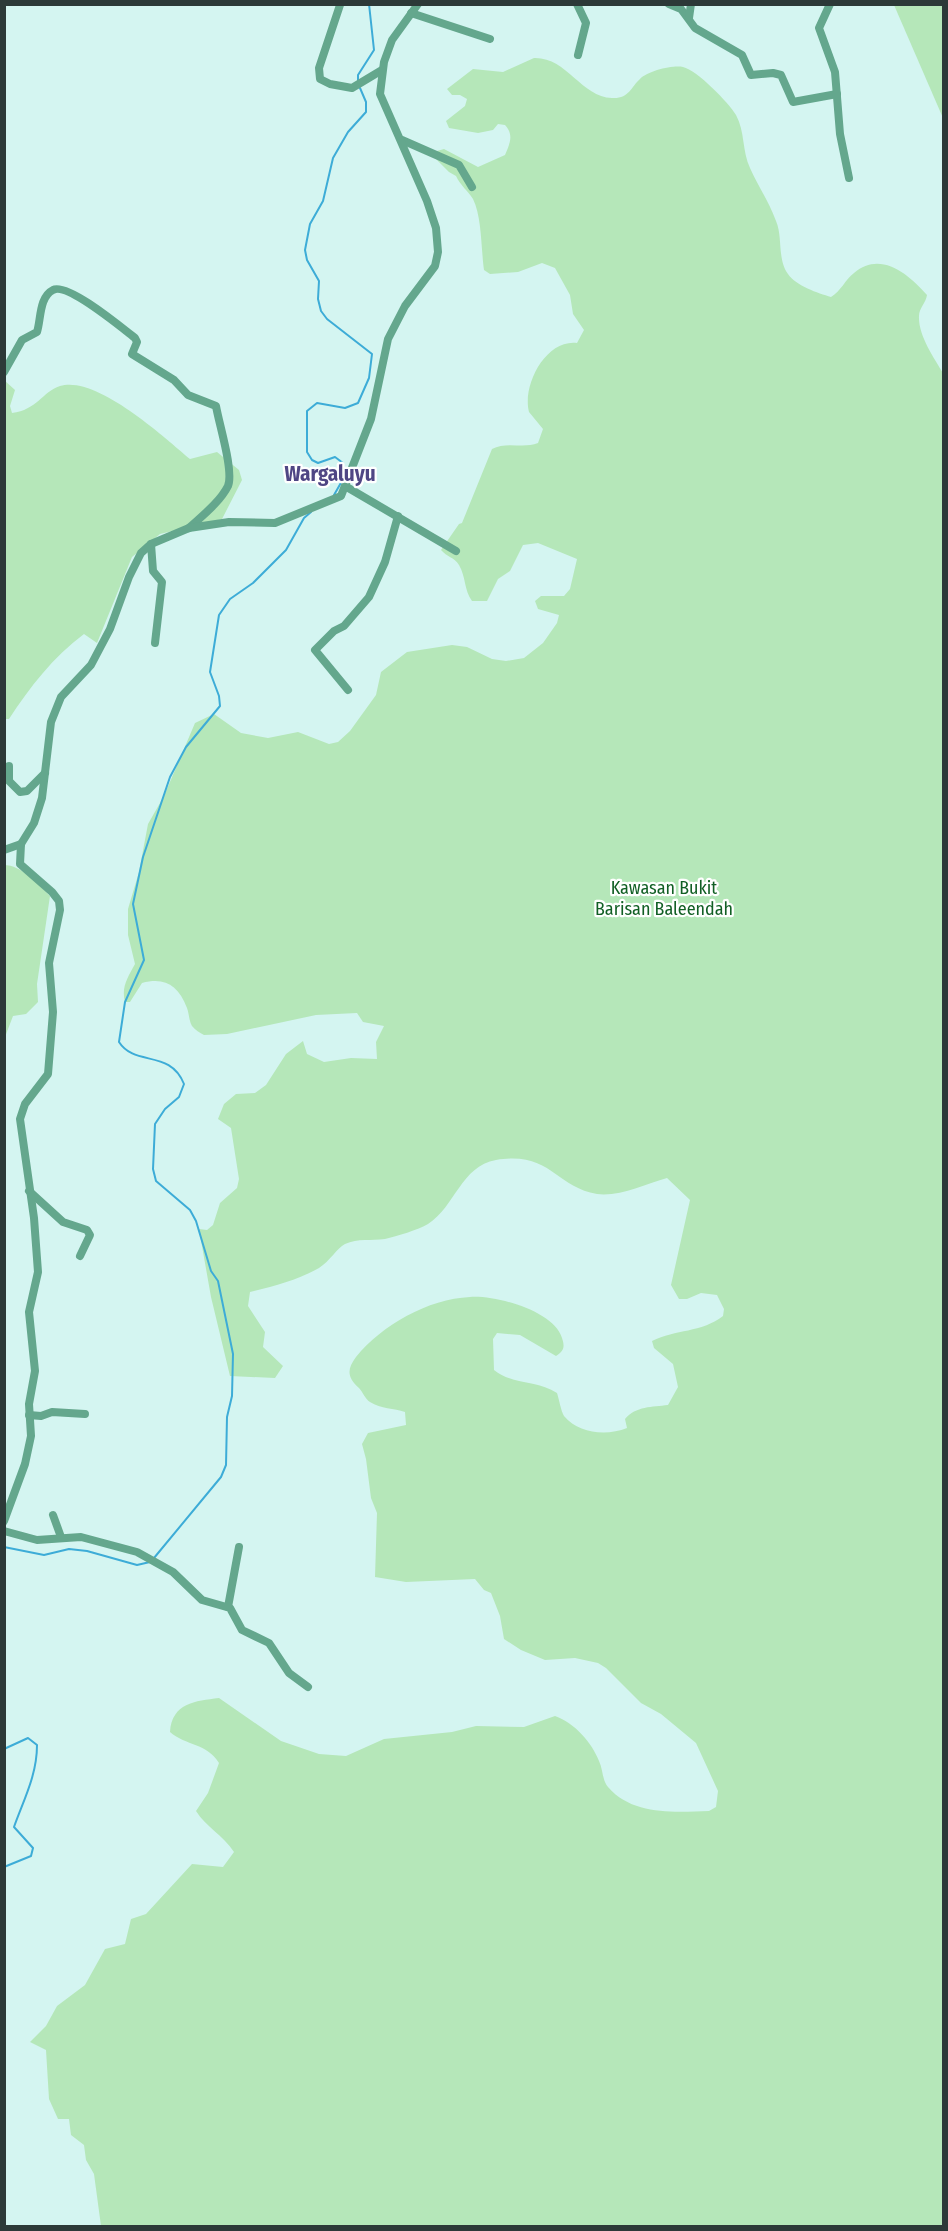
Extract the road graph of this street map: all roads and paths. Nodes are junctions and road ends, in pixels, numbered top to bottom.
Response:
1 (418, 4) edge
2 (577, 4) edge
3 (669, 4) edge
4 (692, 4) edge
5 (830, 4) edge
6 (340, 5) edge
7 (411, 14) junction
8 (689, 18) junction
9 (490, 39) dead end
10 (578, 55) dead end
11 (382, 70) junction
12 (837, 94) junction
13 (402, 140) junction
14 (849, 178) dead end
15 (472, 187) dead end
16 (4, 372) edge
17 (345, 486) junction
18 (398, 516) junction
19 (189, 528) junction
20 (151, 544) junction
21 (456, 551) dead end
22 (155, 643) dead end
23 (348, 690) dead end
24 (9, 766) dead end
25 (45, 773) junction
26 (21, 844) junction
27 (4, 850) edge
28 (29, 1191) junction
29 (80, 1256) dead end
30 (85, 1413) dead end
31 (29, 1415) junction
32 (53, 1515) dead end
33 (4, 1521) edge
34 (4, 1531) edge
35 (61, 1537) junction
36 (239, 1547) dead end
37 (228, 1607) junction
38 (308, 1687) dead end

1 - 7 street
2 - 10 street
3 - 8 street
4 - 8 street
5 - 12 street
6 - 11 street
7 - 9 street
7 - 11 street
8 - 12 street
11 - 13 street
12 - 14 street
13 - 15 street
13 - 17 street
16 - 19 street
17 - 18 street
17 - 19 street
18 - 21 street
18 - 23 street
19 - 20 street
20 - 22 street
20 - 25 street
24 - 25 street
25 - 26 street
26 - 27 street
26 - 28 street
28 - 29 street
28 - 31 street
30 - 31 street
31 - 33 street
32 - 35 street
34 - 35 street
35 - 37 street
36 - 37 street
37 - 38 street

